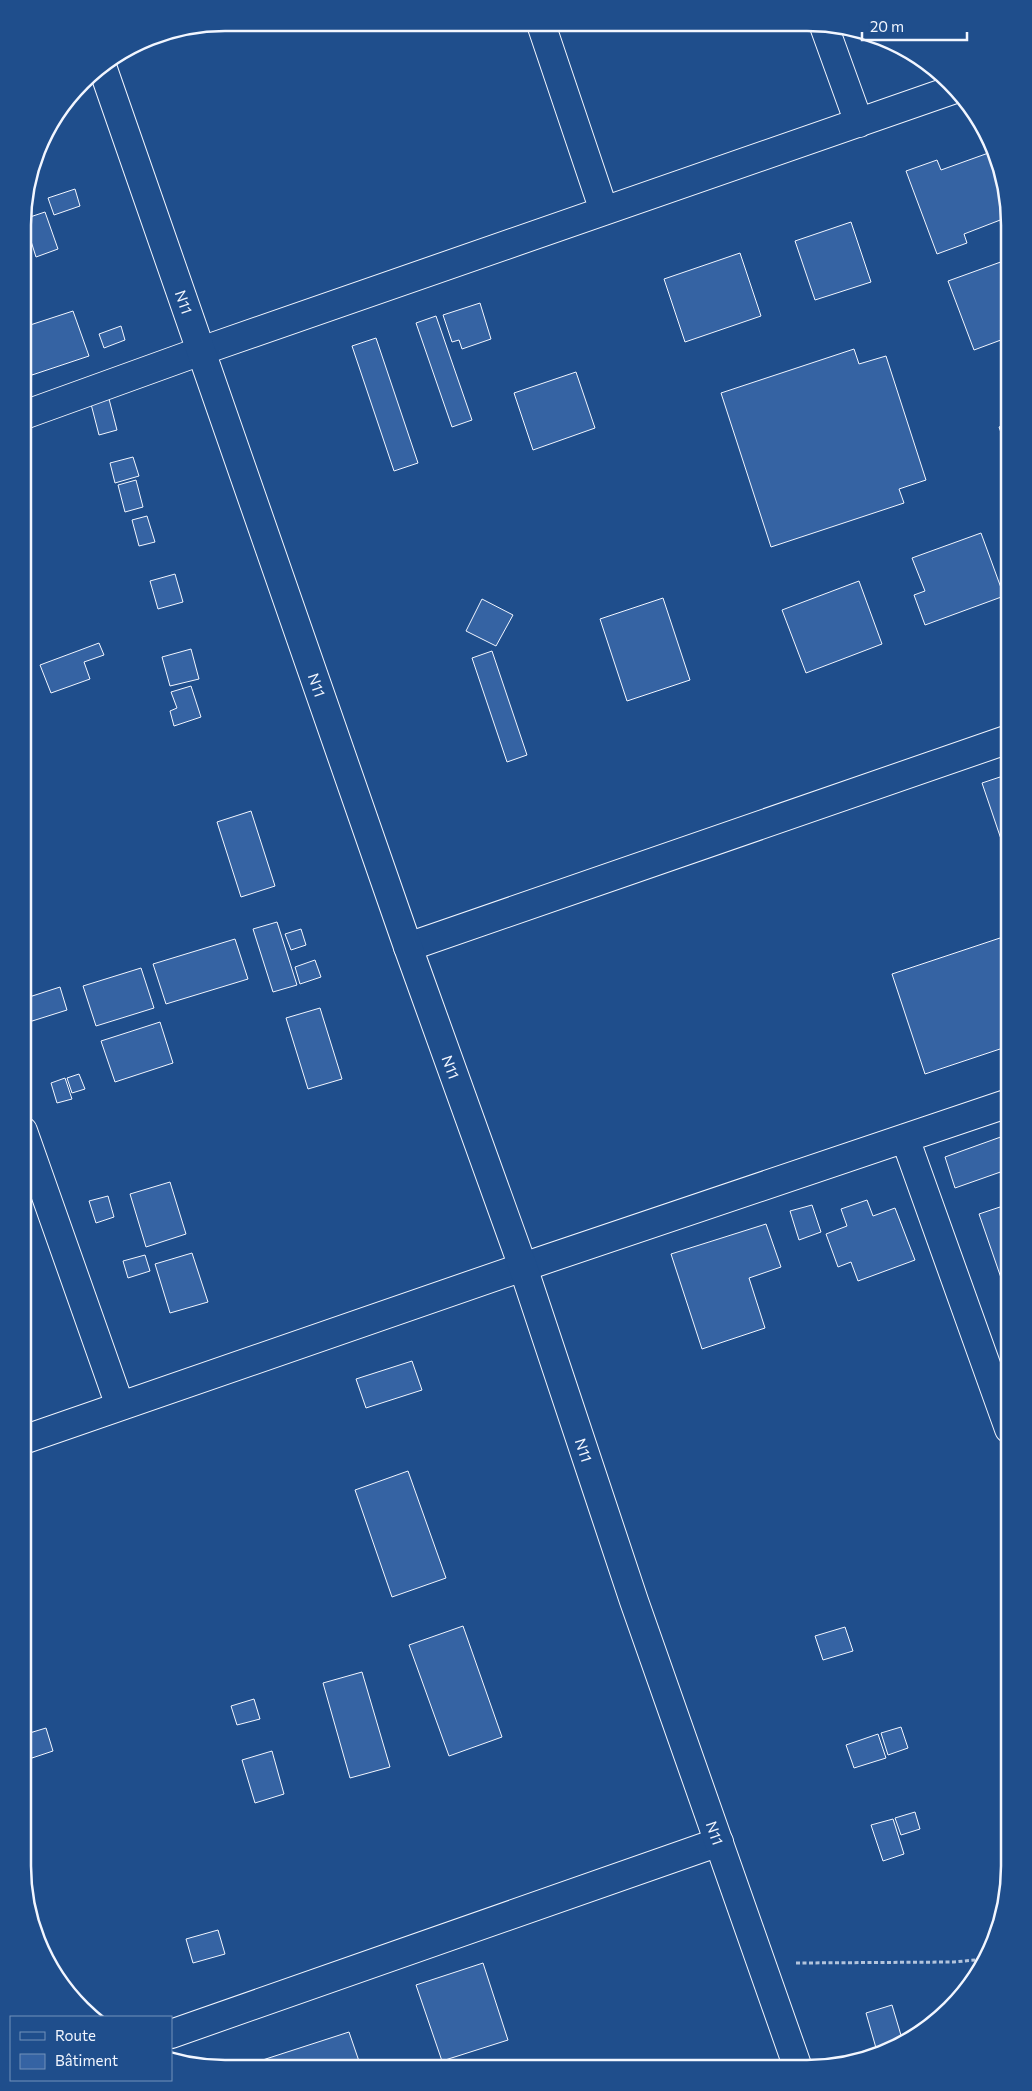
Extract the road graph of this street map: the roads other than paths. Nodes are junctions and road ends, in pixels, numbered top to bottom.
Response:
1 (543, 31) edge
2 (826, 33) edge
3 (104, 73) edge
4 (948, 92) edge
5 (859, 123) junction
6 (604, 211) junction
7 (201, 351) junction
8 (31, 412) edge
9 (1001, 742) edge
10 (408, 946) junction
11 (1001, 1106) edge
12 (906, 1138) junction
13 (31, 1154) edge
14 (523, 1267) junction
15 (120, 1406) junction
16 (1001, 1406) edge
17 (31, 1437) edge
18 (719, 1842) junction
19 (172, 2034) edge
20 (795, 2060) edge

1 - 6 street
2 - 5 street
3 - 7 street, N11
4 - 5 street
5 - 6 street
6 - 7 street
7 - 8 street
7 - 10 street, N11
9 - 10 street
10 - 14 street, N11
11 - 12 street
12 - 14 street
12 - 16 street
13 - 15 street
14 - 15 street
14 - 18 street, N11
15 - 17 street
18 - 19 street
18 - 20 street, N11

